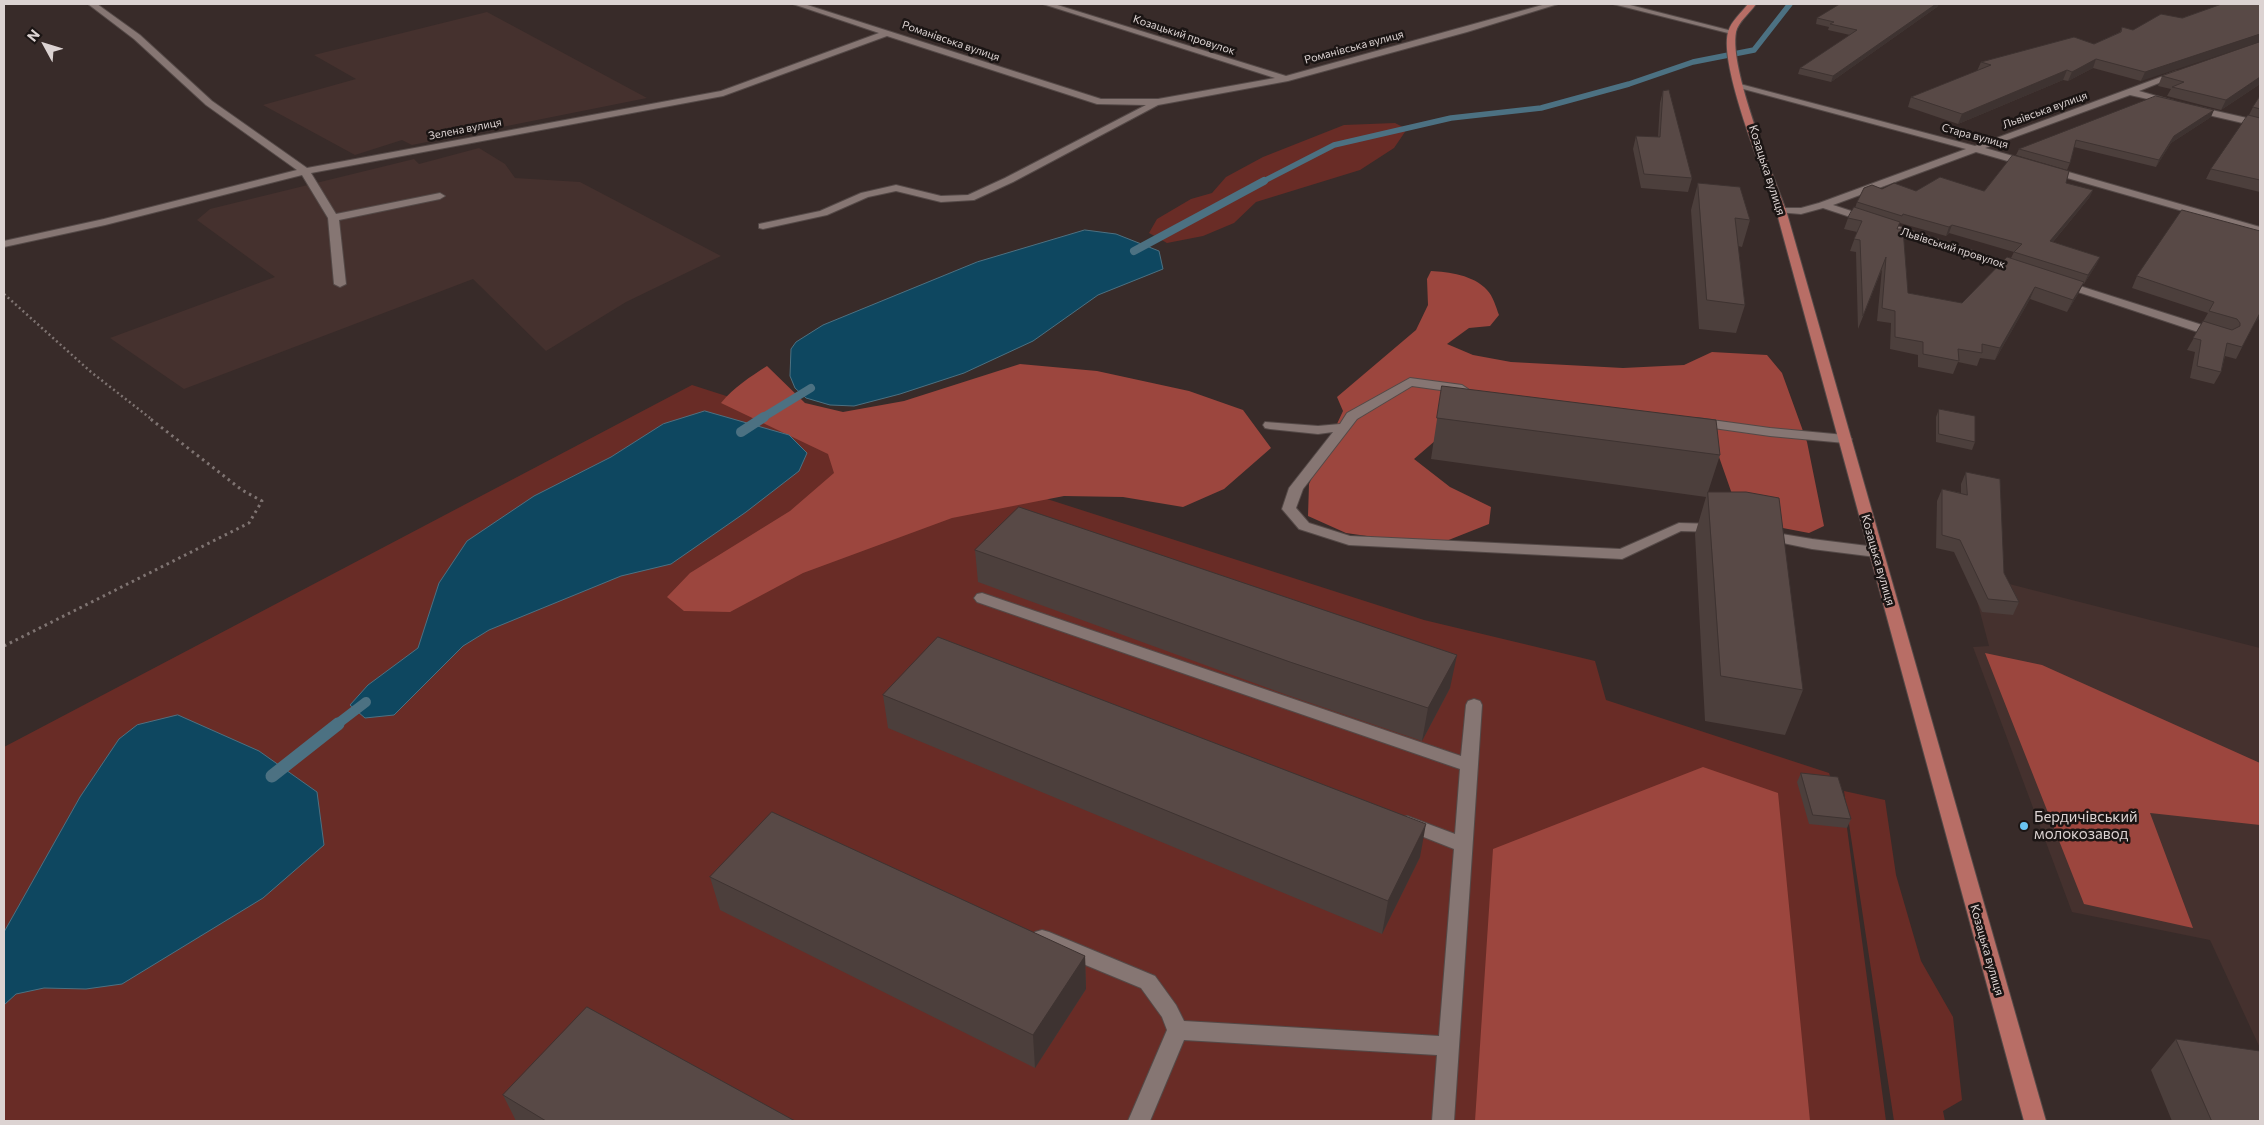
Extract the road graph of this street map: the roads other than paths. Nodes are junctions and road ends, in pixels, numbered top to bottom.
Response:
1 (92, 4) edge
2 (797, 4) edge
3 (1047, 4) edge
4 (1554, 4) edge
5 (1617, 4) edge
6 (1752, 4) edge
7 (810, 5) edge
8 (887, 32) junction
9 (1732, 32) junction
10 (2192, 68) edge
11 (1285, 79) junction
12 (1740, 87) junction
13 (2127, 91) junction
14 (1158, 102) junction
15 (2260, 124) edge
16 (1973, 148) junction
17 (306, 171) junction
18 (440, 196) dead end
19 (1823, 205) junction
20 (1781, 210) junction
21 (333, 218) junction
22 (763, 226) dead end
23 (2260, 230) edge
24 (4, 244) edge
25 (2027, 272) edge
26 (2046, 278) edge
27 (340, 284) dead end
28 (2226, 336) edge
29 (1477, 391) edge
30 (1684, 420) edge
31 (1270, 425) dead end
32 (1344, 427) junction
33 (1845, 439) junction
34 (1735, 529) edge
35 (1754, 533) edge
36 (1876, 552) junction
37 (982, 598) dead end
38 (1474, 705) dead end
39 (1470, 766) junction
40 (1390, 816) edge
41 (1464, 845) junction
42 (1029, 932) edge
43 (1178, 1030) junction
44 (1448, 1046) junction
45 (1139, 1121) edge
46 (1443, 1121) edge
47 (2035, 1121) edge

1 - 17 street
2 - 7 street, Романівська вулиця
3 - 11 street, Козацький провулок
4 - 11 street, Романівська вулиця
5 - 9 street
6 - 9 main road
7 - 8 street, Романівська вулиця
8 - 14 street, Романівська вулиця
8 - 17 street, Зелена вулиця
9 - 12 main road, Козацька вулиця
10 - 13 street, Львівська вулиця
11 - 14 street, Романівська вулиця
12 - 16 street, Стара вулиця
12 - 20 main road, Козацька вулиця
13 - 15 street
13 - 16 street, Львівська вулиця
14 - 22 street, Романівська вулиця
16 - 19 street, Львівська вулиця
16 - 23 street, Стара вулиця
17 - 21 street
17 - 24 street, Зелена вулиця
18 - 21 street
19 - 20 street, Львівська вулиця
19 - 25 street, Львівський провулок
20 - 33 main road, Козацька вулиця
21 - 27 street
26 - 28 street
29 - 32 street
30 - 33 street
31 - 32 street
32 - 34 street
33 - 36 main road, Козацька вулиця
35 - 36 street
36 - 47 main road, Козацька вулиця
37 - 39 street
38 - 39 street
39 - 41 street
40 - 41 street
41 - 44 street
42 - 43 street
43 - 44 street
43 - 45 street
44 - 46 street

